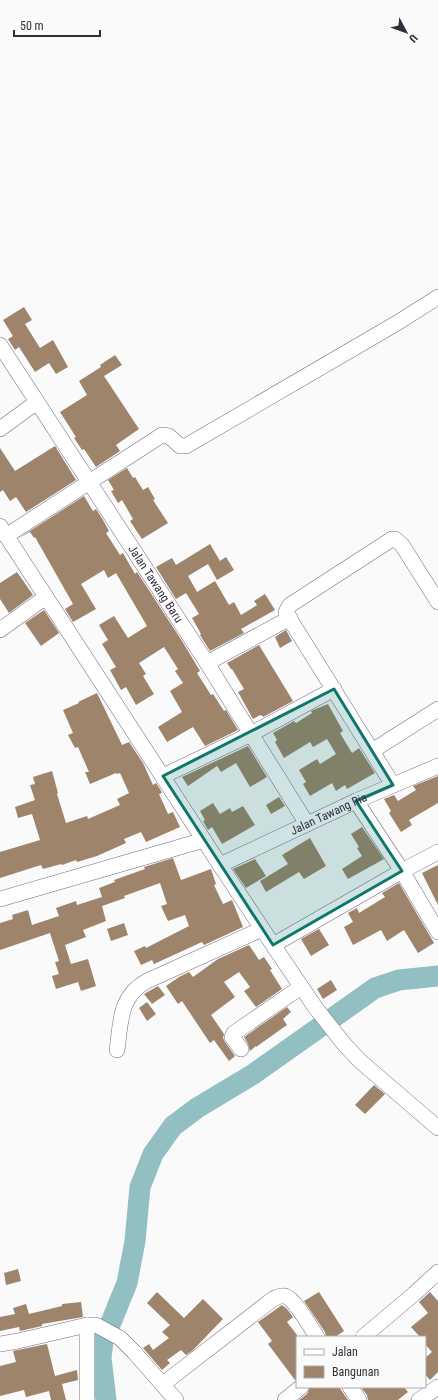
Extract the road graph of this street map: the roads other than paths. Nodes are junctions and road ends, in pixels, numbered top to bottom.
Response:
1 (438, 297) edge
2 (0, 345) edge
3 (37, 402) junction
4 (0, 429) edge
5 (89, 481) junction
6 (3, 531) edge
7 (46, 597) junction
8 (438, 602) edge
9 (290, 618) junction
10 (0, 630) edge
11 (207, 664) junction
12 (334, 689) junction
13 (438, 708) edge
14 (251, 734) junction
15 (372, 751) junction
16 (438, 766) edge
17 (164, 776) junction
18 (393, 785) junction
19 (356, 801) junction
20 (307, 824) junction
21 (204, 840) junction
22 (438, 852) edge
23 (220, 865) junction
24 (402, 871) junction
25 (0, 899) edge
26 (262, 929) junction
27 (438, 932) edge
28 (273, 945) junction
29 (301, 987) junction
30 (116, 1050) dead end
31 (241, 1050) dead end
32 (438, 1128) edge
33 (438, 1272) edge
34 (92, 1325) junction
35 (316, 1336) edge
36 (364, 1336) edge
37 (0, 1344) edge
38 (163, 1384) junction
39 (438, 1387) edge
40 (300, 1388) edge
41 (351, 1388) edge
42 (87, 1400) edge
43 (176, 1400) edge
44 (285, 1400) edge
45 (359, 1400) edge
46 (420, 1400) edge

1 - 5 street
2 - 3 street, Jalan Tawang Baru
3 - 4 street
3 - 5 street, Jalan Tawang Baru
5 - 6 street
5 - 11 street, Jalan Tawang Baru
6 - 7 street
7 - 10 street
7 - 17 street
8 - 9 street
9 - 11 street
9 - 12 street
11 - 14 street, Jalan Tawang Baru
12 - 14 street
12 - 15 street
13 - 15 street
14 - 17 street
14 - 20 street, Jalan Tawang Baru
15 - 18 street
16 - 18 street, Jalan Tawang Ria
17 - 21 street
18 - 19 street, Jalan Tawang Ria
19 - 20 street, Jalan Tawang Ria
19 - 24 street
20 - 23 street, Jalan Tawang Ria
21 - 23 street
21 - 25 street
22 - 24 street
23 - 26 street
24 - 27 street
24 - 28 street
26 - 28 street
26 - 30 street
28 - 29 street
29 - 31 street
29 - 32 street
33 - 36 street
34 - 37 street
34 - 38 street
34 - 42 street
35 - 38 street
38 - 43 street
39 - 46 street
40 - 44 street
41 - 45 street

